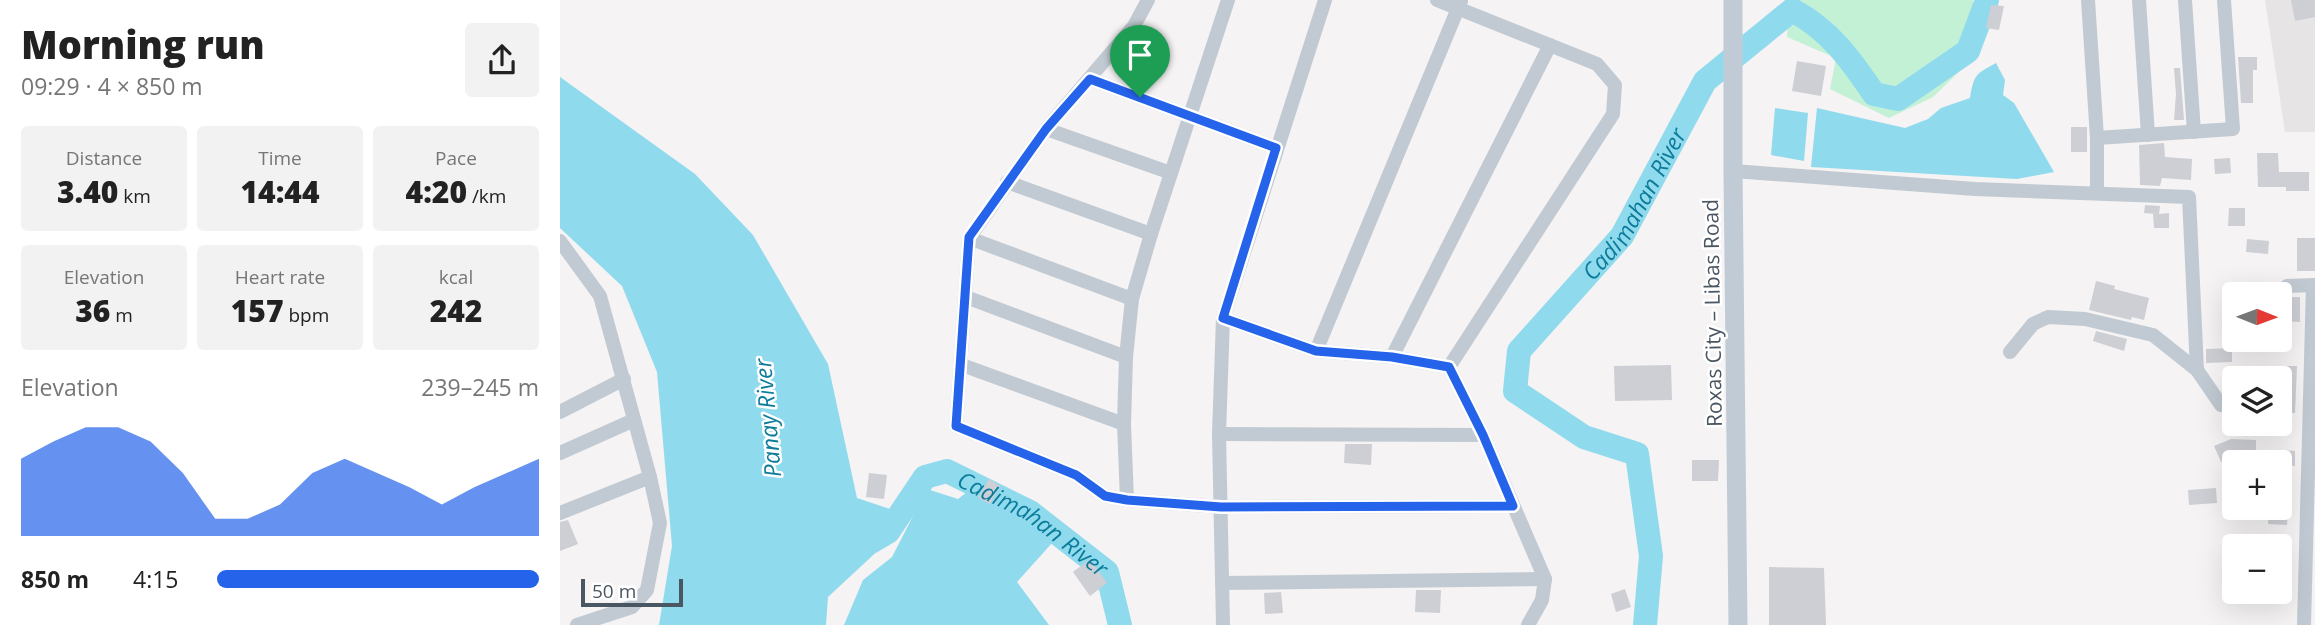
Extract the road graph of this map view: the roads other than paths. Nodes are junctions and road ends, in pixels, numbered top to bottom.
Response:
1 (1148, 0) edge
2 (1228, 0) edge
3 (1325, 0) edge
4 (1437, 0) edge
5 (1733, 0) edge
6 (2088, 0) edge
7 (2138, 0) edge
8 (2185, 0) edge
9 (2224, 0) edge
10 (1460, 5) edge
11 (1550, 45) junction
12 (1090, 79) junction
13 (1191, 115) junction
14 (1046, 129) junction
15 (2194, 132) junction
16 (2148, 135) junction
17 (2097, 138) junction
18 (1276, 148) junction
19 (1733, 171) junction
20 (1171, 173) junction
21 (1007, 182) junction
22 (2097, 192) junction
23 (1151, 234) junction
24 (969, 237) junction
25 (560, 241) edge
26 (2314, 285) edge
27 (2292, 286) edge
28 (966, 298) junction
29 (1132, 299) junction
30 (1223, 318) junction
31 (1316, 351) junction
32 (2010, 352) dead end
33 (1126, 357) junction
34 (1392, 357) junction
35 (962, 365) junction
36 (1449, 367) junction
37 (2197, 370) junction
38 (624, 379) junction
39 (2221, 405) dead end
40 (560, 412) edge
41 (634, 419) junction
42 (1124, 424) junction
43 (1219, 434) junction
44 (1483, 435) junction
45 (560, 453) edge
46 (650, 477) junction
47 (1127, 500) junction
48 (1513, 506) junction
49 (1221, 507) junction
50 (560, 513) edge
51 (2311, 530) edge
52 (1545, 579) junction
53 (1222, 583) junction
54 (2308, 621) edge
55 (577, 625) edge
56 (1223, 625) edge
57 (1528, 625) edge
58 (1738, 625) edge

1 - 12 street
2 - 13 street
3 - 18 street
4 - 10 street
5 - 19 main road, Roxas City – Libas Road
6 - 17 street
7 - 16 street
8 - 15 street
9 - 15 street
10 - 11 street
10 - 31 street
11 - 34 street
11 - 36 street
12 - 13 street
12 - 14 street
13 - 18 street
13 - 20 street
14 - 20 street
14 - 21 street
15 - 16 street
16 - 17 street
17 - 22 street
18 - 30 street
19 - 22 street
19 - 58 main road, Roxas City – Libas Road
20 - 23 street
21 - 23 street
21 - 24 street
22 - 37 street
23 - 29 street
24 - 28 street
24 - 29 street
25 - 38 street
26 - 27 street
26 - 51 street
28 - 33 street
28 - 35 street
29 - 33 street
30 - 31 street
30 - 43 street
31 - 34 street
32 - 37 street
33 - 42 street
34 - 36 street
35 - 42 street
35 - 47 street
36 - 44 street
37 - 39 street
38 - 40 street
38 - 41 street
41 - 45 street
41 - 46 street
42 - 47 street
43 - 44 street
43 - 49 street
44 - 48 street
46 - 50 street
46 - 55 street
47 - 49 street
48 - 49 street
48 - 52 street
49 - 53 street
51 - 54 street
52 - 53 street
52 - 57 street
53 - 56 street

